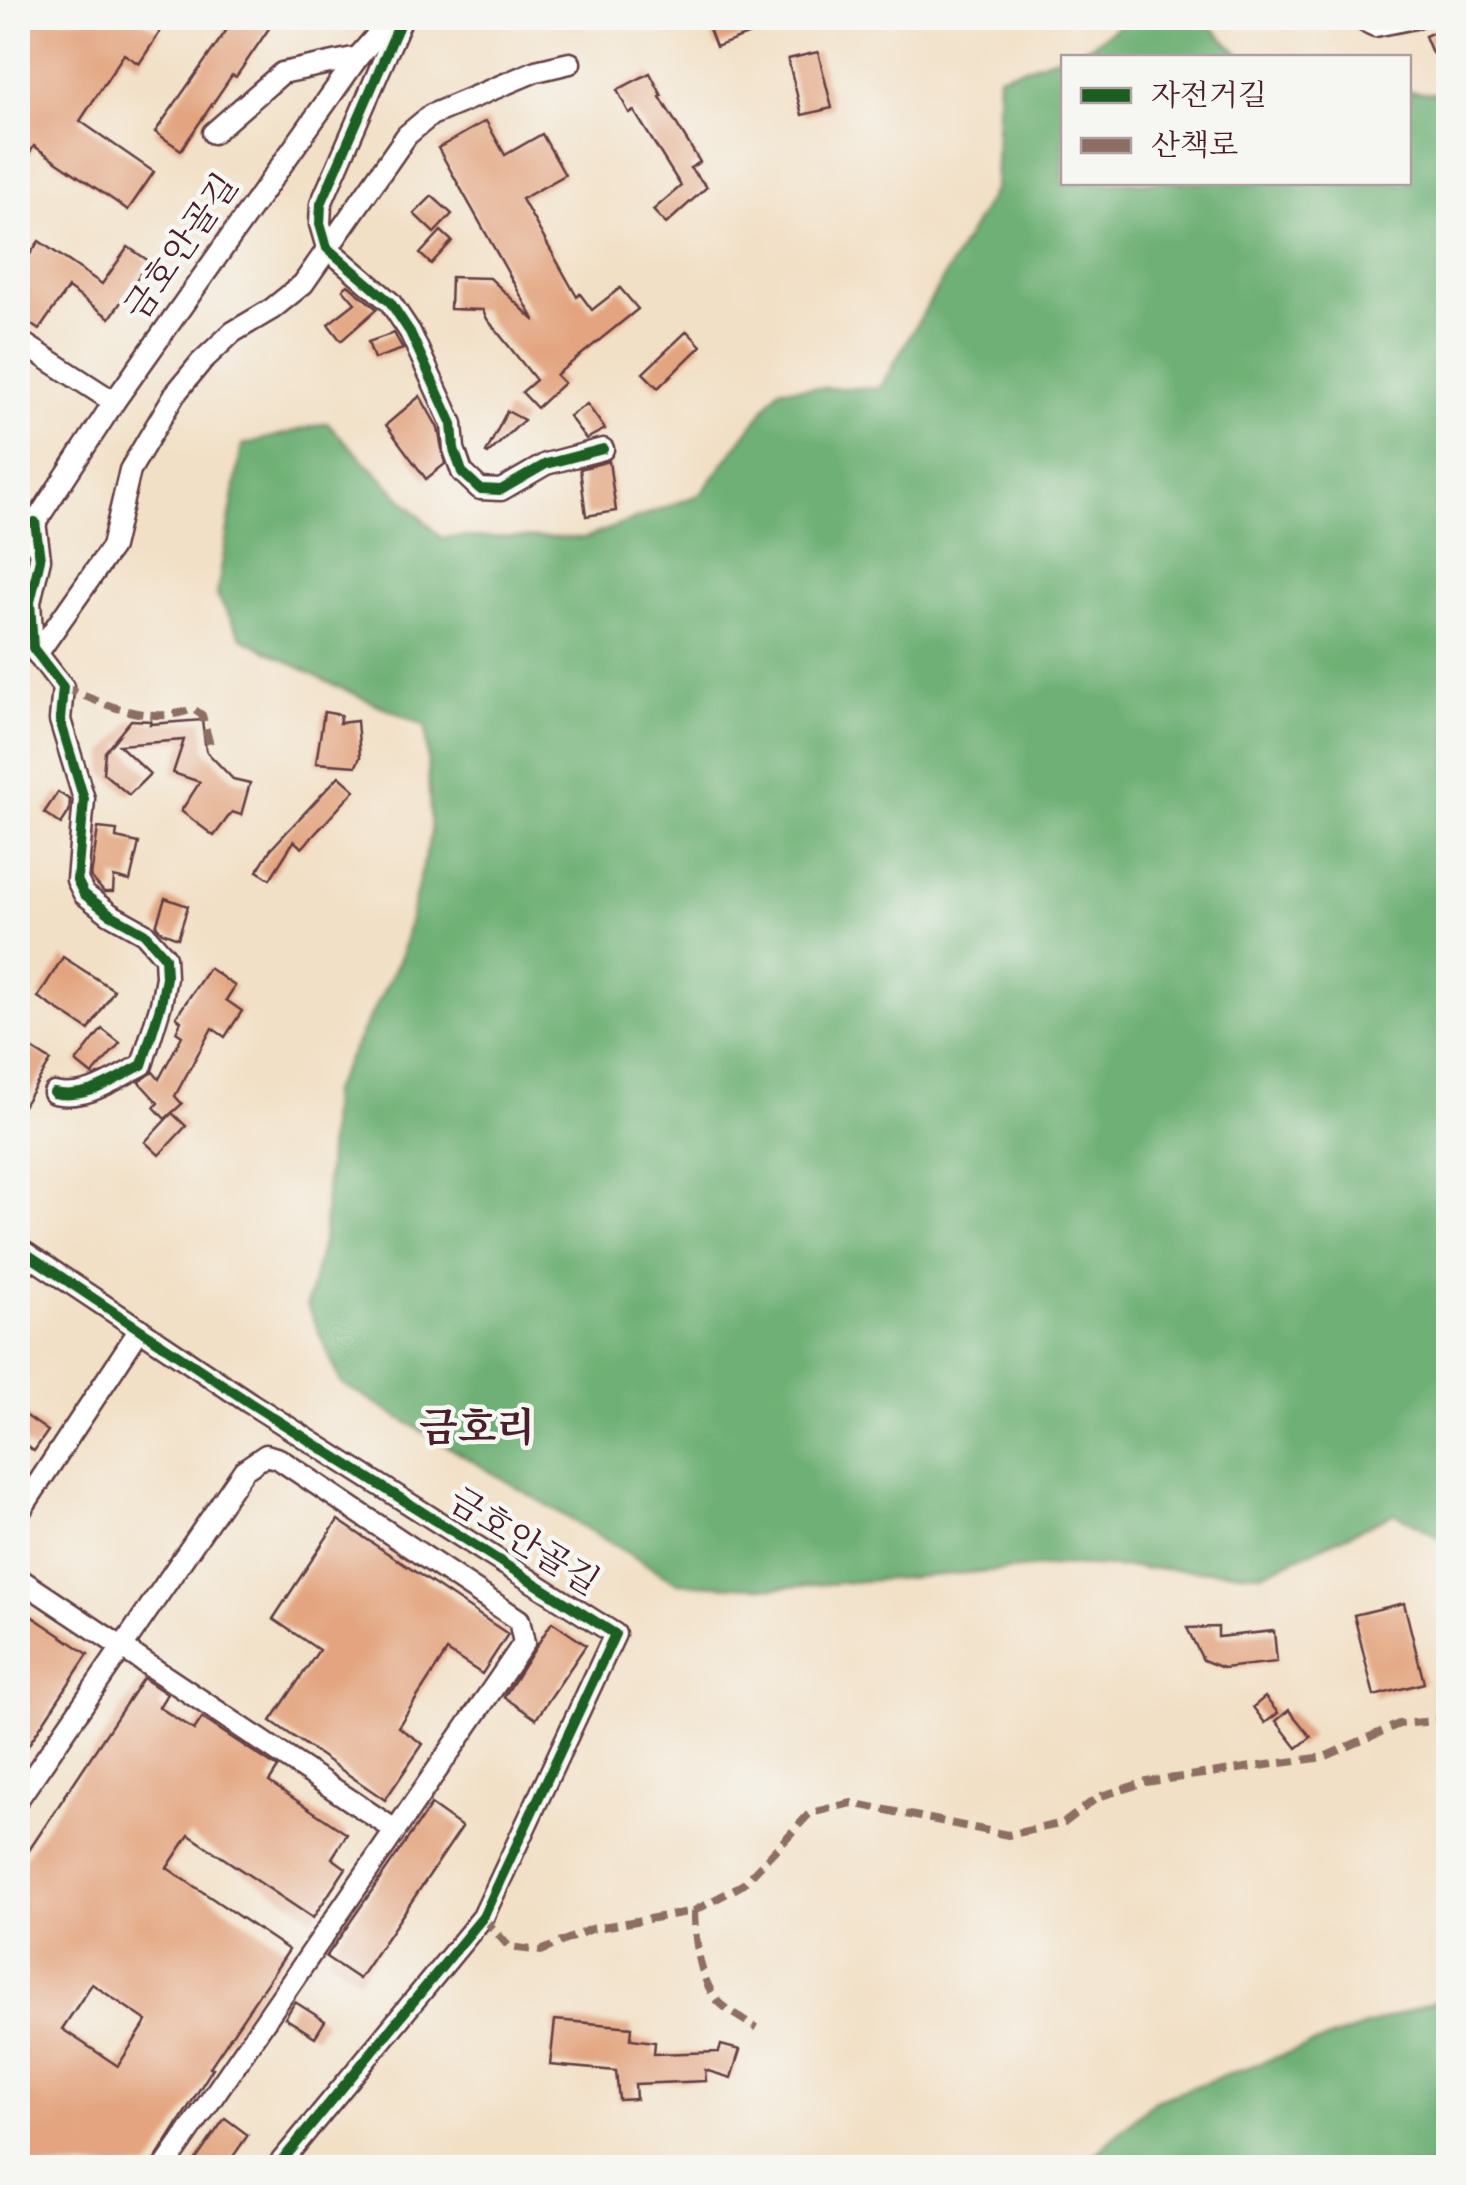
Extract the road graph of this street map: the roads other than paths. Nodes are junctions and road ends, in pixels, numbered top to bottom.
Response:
1 (1358, 18) edge
2 (1415, 18) edge
3 (389, 19) edge
4 (358, 57) junction
5 (570, 63) dead end
6 (213, 133) dead end
7 (327, 248) junction
8 (18, 340) edge
9 (114, 402) junction
10 (604, 450) dead end
11 (35, 522) junction
12 (18, 549) edge
13 (37, 654) junction
14 (54, 1093) dead end
15 (18, 1248) edge
16 (140, 1329) junction
17 (18, 1514) edge
18 (18, 1578) edge
19 (122, 1648) junction
20 (18, 1799) edge
21 (395, 1830) junction
22 (164, 2168) edge
23 (276, 2168) edge

1 - 2 street
3 - 4 street, 금호안골길
3 - 7 street
4 - 6 street
4 - 9 street, 금호안골길
5 - 7 street
7 - 10 street
7 - 13 street
8 - 9 street
9 - 11 street, 금호안골길
11 - 12 street, 금호안골길
11 - 13 street
13 - 14 street
15 - 16 street, 금호안골길
16 - 17 street
16 - 23 street, 금호안골길
18 - 19 street
19 - 20 street
19 - 21 street
19 - 21 street
21 - 22 street

